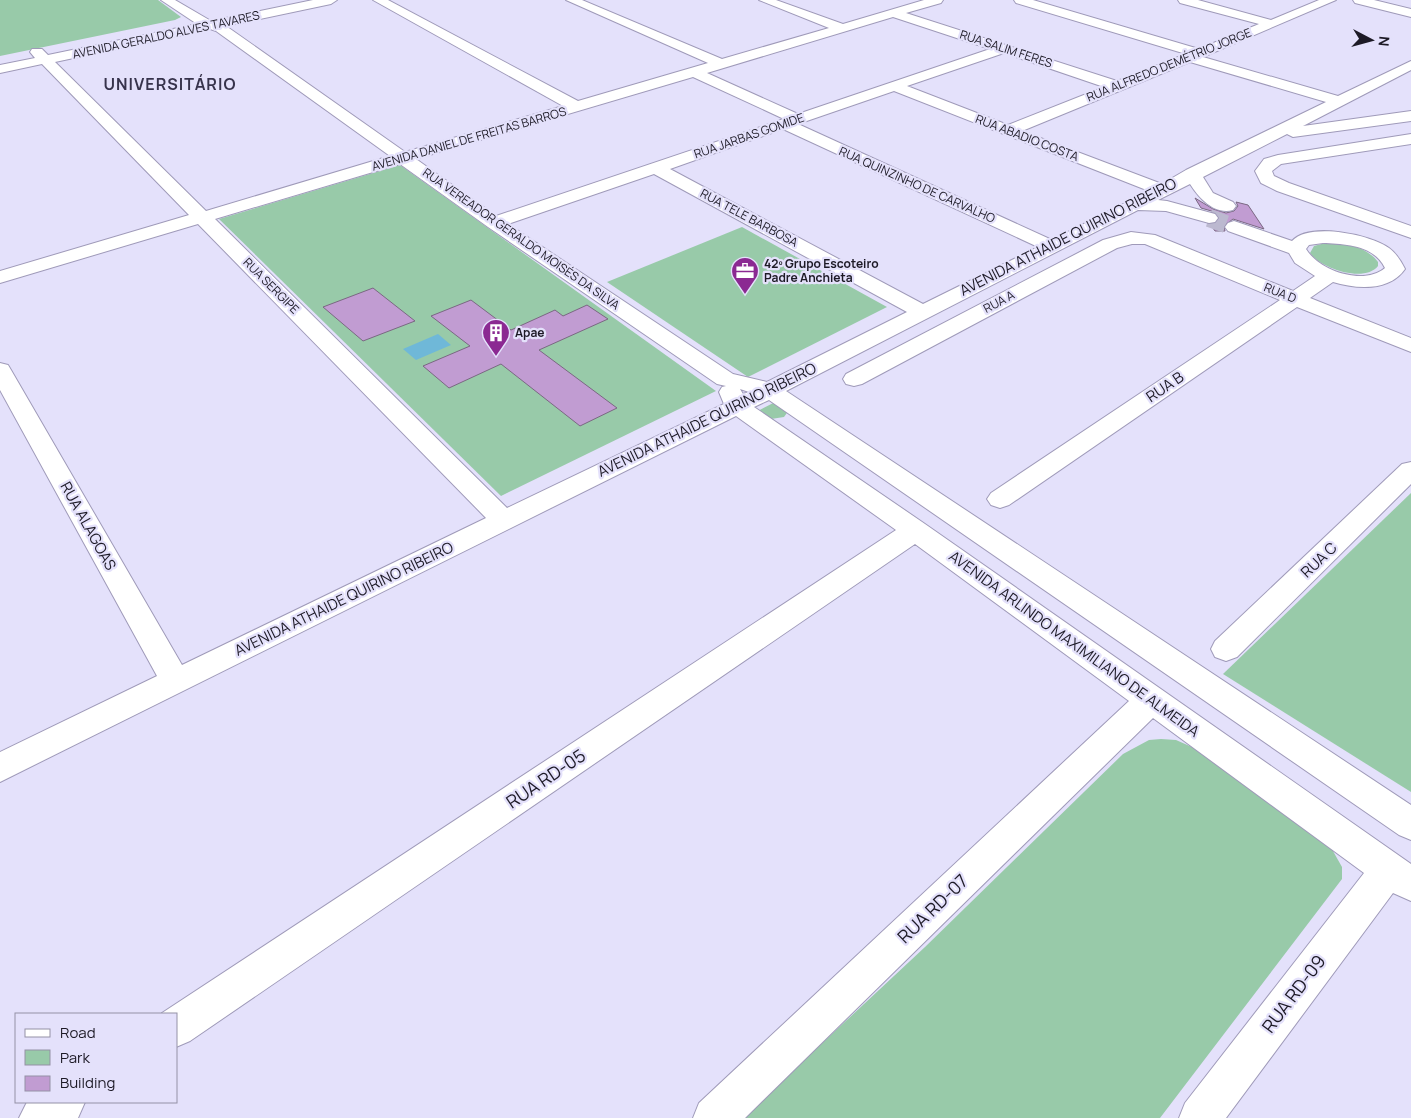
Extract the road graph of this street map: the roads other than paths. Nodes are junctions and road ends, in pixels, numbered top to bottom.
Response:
1 (167, 0) edge
2 (188, 0) edge
3 (286, 0) edge
4 (331, 0) edge
5 (379, 0) edge
6 (572, 0) edge
7 (765, 0) edge
8 (916, 0) edge
9 (937, 0) edge
10 (1020, 0) edge
11 (1184, 0) edge
12 (1330, 0) edge
13 (1359, 0) edge
14 (1381, 2) edge
15 (894, 13) junction
16 (1411, 13) edge
17 (195, 19) junction
18 (215, 23) junction
19 (1272, 24) junction
20 (837, 26) junction
21 (1003, 49) junction
22 (1194, 55) junction
23 (41, 56) junction
24 (0, 60) edge
25 (716, 62) junction
26 (1411, 65) edge
27 (0, 69) edge
28 (694, 72) junction
29 (893, 86) junction
30 (1117, 86) junction
31 (1338, 101) junction
32 (573, 104) junction
33 (1411, 116) edge
34 (790, 121) junction
35 (1008, 130) junction
36 (1270, 136) junction
37 (1411, 139) edge
38 (400, 155) junction
39 (656, 168) junction
40 (1192, 174) junction
41 (1161, 190) junction
42 (1132, 205) junction
43 (1227, 206) tunnel mouth
44 (199, 214) junction
45 (1251, 216) tunnel mouth
46 (1209, 218) tunnel mouth
47 (494, 223) junction
48 (1407, 226) edge
49 (1234, 227) tunnel mouth
50 (1148, 239) joint
51 (1303, 244) junction
52 (1051, 246) junction
53 (1371, 246) junction
54 (0, 267) edge
55 (1330, 276) junction
56 (0, 278) edge
57 (1295, 299) junction
58 (922, 312) junction
59 (1411, 346) edge
60 (0, 370) edge
61 (724, 379) junction
62 (854, 380) dead end
63 (770, 390) junction
64 (736, 405) junction
65 (806, 416) junction
66 (778, 432) junction
67 (1411, 470) edge
68 (1000, 499) dead end
69 (504, 520) junction
70 (916, 530) junction
71 (1226, 650) dead end
72 (176, 682) junction
73 (1151, 700) junction
74 (0, 768) edge
75 (1411, 824) edge
76 (1400, 877) edge
77 (178, 1026) edge
78 (62, 1103) edge
79 (40, 1118) edge
80 (714, 1118) edge
81 (1200, 1118) edge

1 - 17 street, RUA VEREADOR GERALDO MOISÉS DA SILVA
2 - 18 street, RUA VEREADOR GERALDO MOISÉS DA SILVA
3 - 18 street, AVENIDA GERALDO ALVES TAVARES
4 - 18 street, AVENIDA GERALDO ALVES TAVARES
5 - 32 street
6 - 25 street
7 - 20 street
8 - 20 street, AVENIDA DANIEL DE FREITAS BARROS
9 - 15 street, AVENIDA DANIEL DE FREITAS BARROS
10 - 22 street
11 - 19 street
12 - 19 street, RUA ALFREDO DEMÉTRIO JORGE
13 - 14 street
14 - 16 street
15 - 20 street, AVENIDA DANIEL DE FREITAS BARROS
15 - 21 street, RUA SALIM FERES
17 - 18 street, RUA VEREADOR GERALDO MOISÉS DA SILVA
17 - 23 street, AVENIDA GERALDO ALVES TAVARES
18 - 23 street, AVENIDA GERALDO ALVES TAVARES
18 - 38 street, RUA VEREADOR GERALDO MOISÉS DA SILVA
19 - 22 street, RUA ALFREDO DEMÉTRIO JORGE
20 - 25 street, AVENIDA DANIEL DE FREITAS BARROS
21 - 29 street, RUA JARBAS GOMIDE
21 - 30 street, RUA SALIM FERES
22 - 30 street, RUA ALFREDO DEMÉTRIO JORGE
22 - 31 street
23 - 24 street, AVENIDA GERALDO ALVES TAVARES
23 - 27 street, AVENIDA GERALDO ALVES TAVARES
23 - 44 street, RUA SERGIPE
25 - 28 street, AVENIDA DANIEL DE FREITAS BARROS
25 - 32 street, AVENIDA DANIEL DE FREITAS BARROS
26 - 31 street, AVENIDA ATHAIDE QUIRINO RIBEIRO
28 - 32 street, AVENIDA DANIEL DE FREITAS BARROS
28 - 34 street, RUA QUINZINHO DE CARVALHO
29 - 34 street, RUA JARBAS GOMIDE
29 - 35 street, RUA ABADIO COSTA
30 - 35 street, RUA ALFREDO DEMÉTRIO JORGE
31 - 36 street, AVENIDA ATHAIDE QUIRINO RIBEIRO
32 - 38 street, AVENIDA DANIEL DE FREITAS BARROS
33 - 36 street
34 - 39 street, RUA JARBAS GOMIDE
34 - 52 street, RUA QUINZINHO DE CARVALHO
35 - 41 street, RUA ABADIO COSTA
36 - 40 street, AVENIDA ATHAIDE QUIRINO RIBEIRO
37 - 48 street
38 - 44 street, AVENIDA DANIEL DE FREITAS BARROS
38 - 47 street, RUA VEREADOR GERALDO MOISÉS DA SILVA
39 - 47 street, RUA JARBAS GOMIDE
39 - 58 street, RUA TELE BARBOSA
40 - 41 street, AVENIDA ATHAIDE QUIRINO RIBEIRO
40 - 43 street
41 - 42 street, AVENIDA ATHAIDE QUIRINO RIBEIRO
42 - 46 street
42 - 52 street, AVENIDA ATHAIDE QUIRINO RIBEIRO
44 - 54 street, AVENIDA DANIEL DE FREITAS BARROS
44 - 56 street, AVENIDA DANIEL DE FREITAS BARROS
44 - 69 street, RUA SERGIPE
45 - 51 street
47 - 61 street, RUA VEREADOR GERALDO MOISÉS DA SILVA
48 - 53 street
49 - 51 street
50 - 57 street, RUA D
50 - 62 street, RUA A
51 - 53 street
51 - 55 street
52 - 58 street, AVENIDA ATHAIDE QUIRINO RIBEIRO
53 - 55 street
55 - 57 street, RUA B
57 - 59 street, RUA D
57 - 68 street, RUA B
58 - 63 street, AVENIDA ATHAIDE QUIRINO RIBEIRO
60 - 72 street, RUA ALAGOAS
61 - 63 street, RUA VEREADOR GERALDO MOISÉS DA SILVA
61 - 64 street
63 - 64 street, AVENIDA ATHAIDE QUIRINO RIBEIRO
63 - 65 street
64 - 66 street, AVENIDA ARLINDO MAXIMILIANO DE ALMEIDA
64 - 69 street, AVENIDA ATHAIDE QUIRINO RIBEIRO
65 - 66 street
65 - 75 street
66 - 70 street, AVENIDA ARLINDO MAXIMILIANO DE ALMEIDA
67 - 71 street, RUA C
69 - 72 street, AVENIDA ATHAIDE QUIRINO RIBEIRO
70 - 73 street, AVENIDA ARLINDO MAXIMILIANO DE ALMEIDA
70 - 77 street, RUA RD-05
72 - 74 street, AVENIDA ATHAIDE QUIRINO RIBEIRO
73 - 76 street, AVENIDA ARLINDO MAXIMILIANO DE ALMEIDA
73 - 80 street, RUA RD-07
76 - 81 street, RUA RD-09
78 - 79 street

